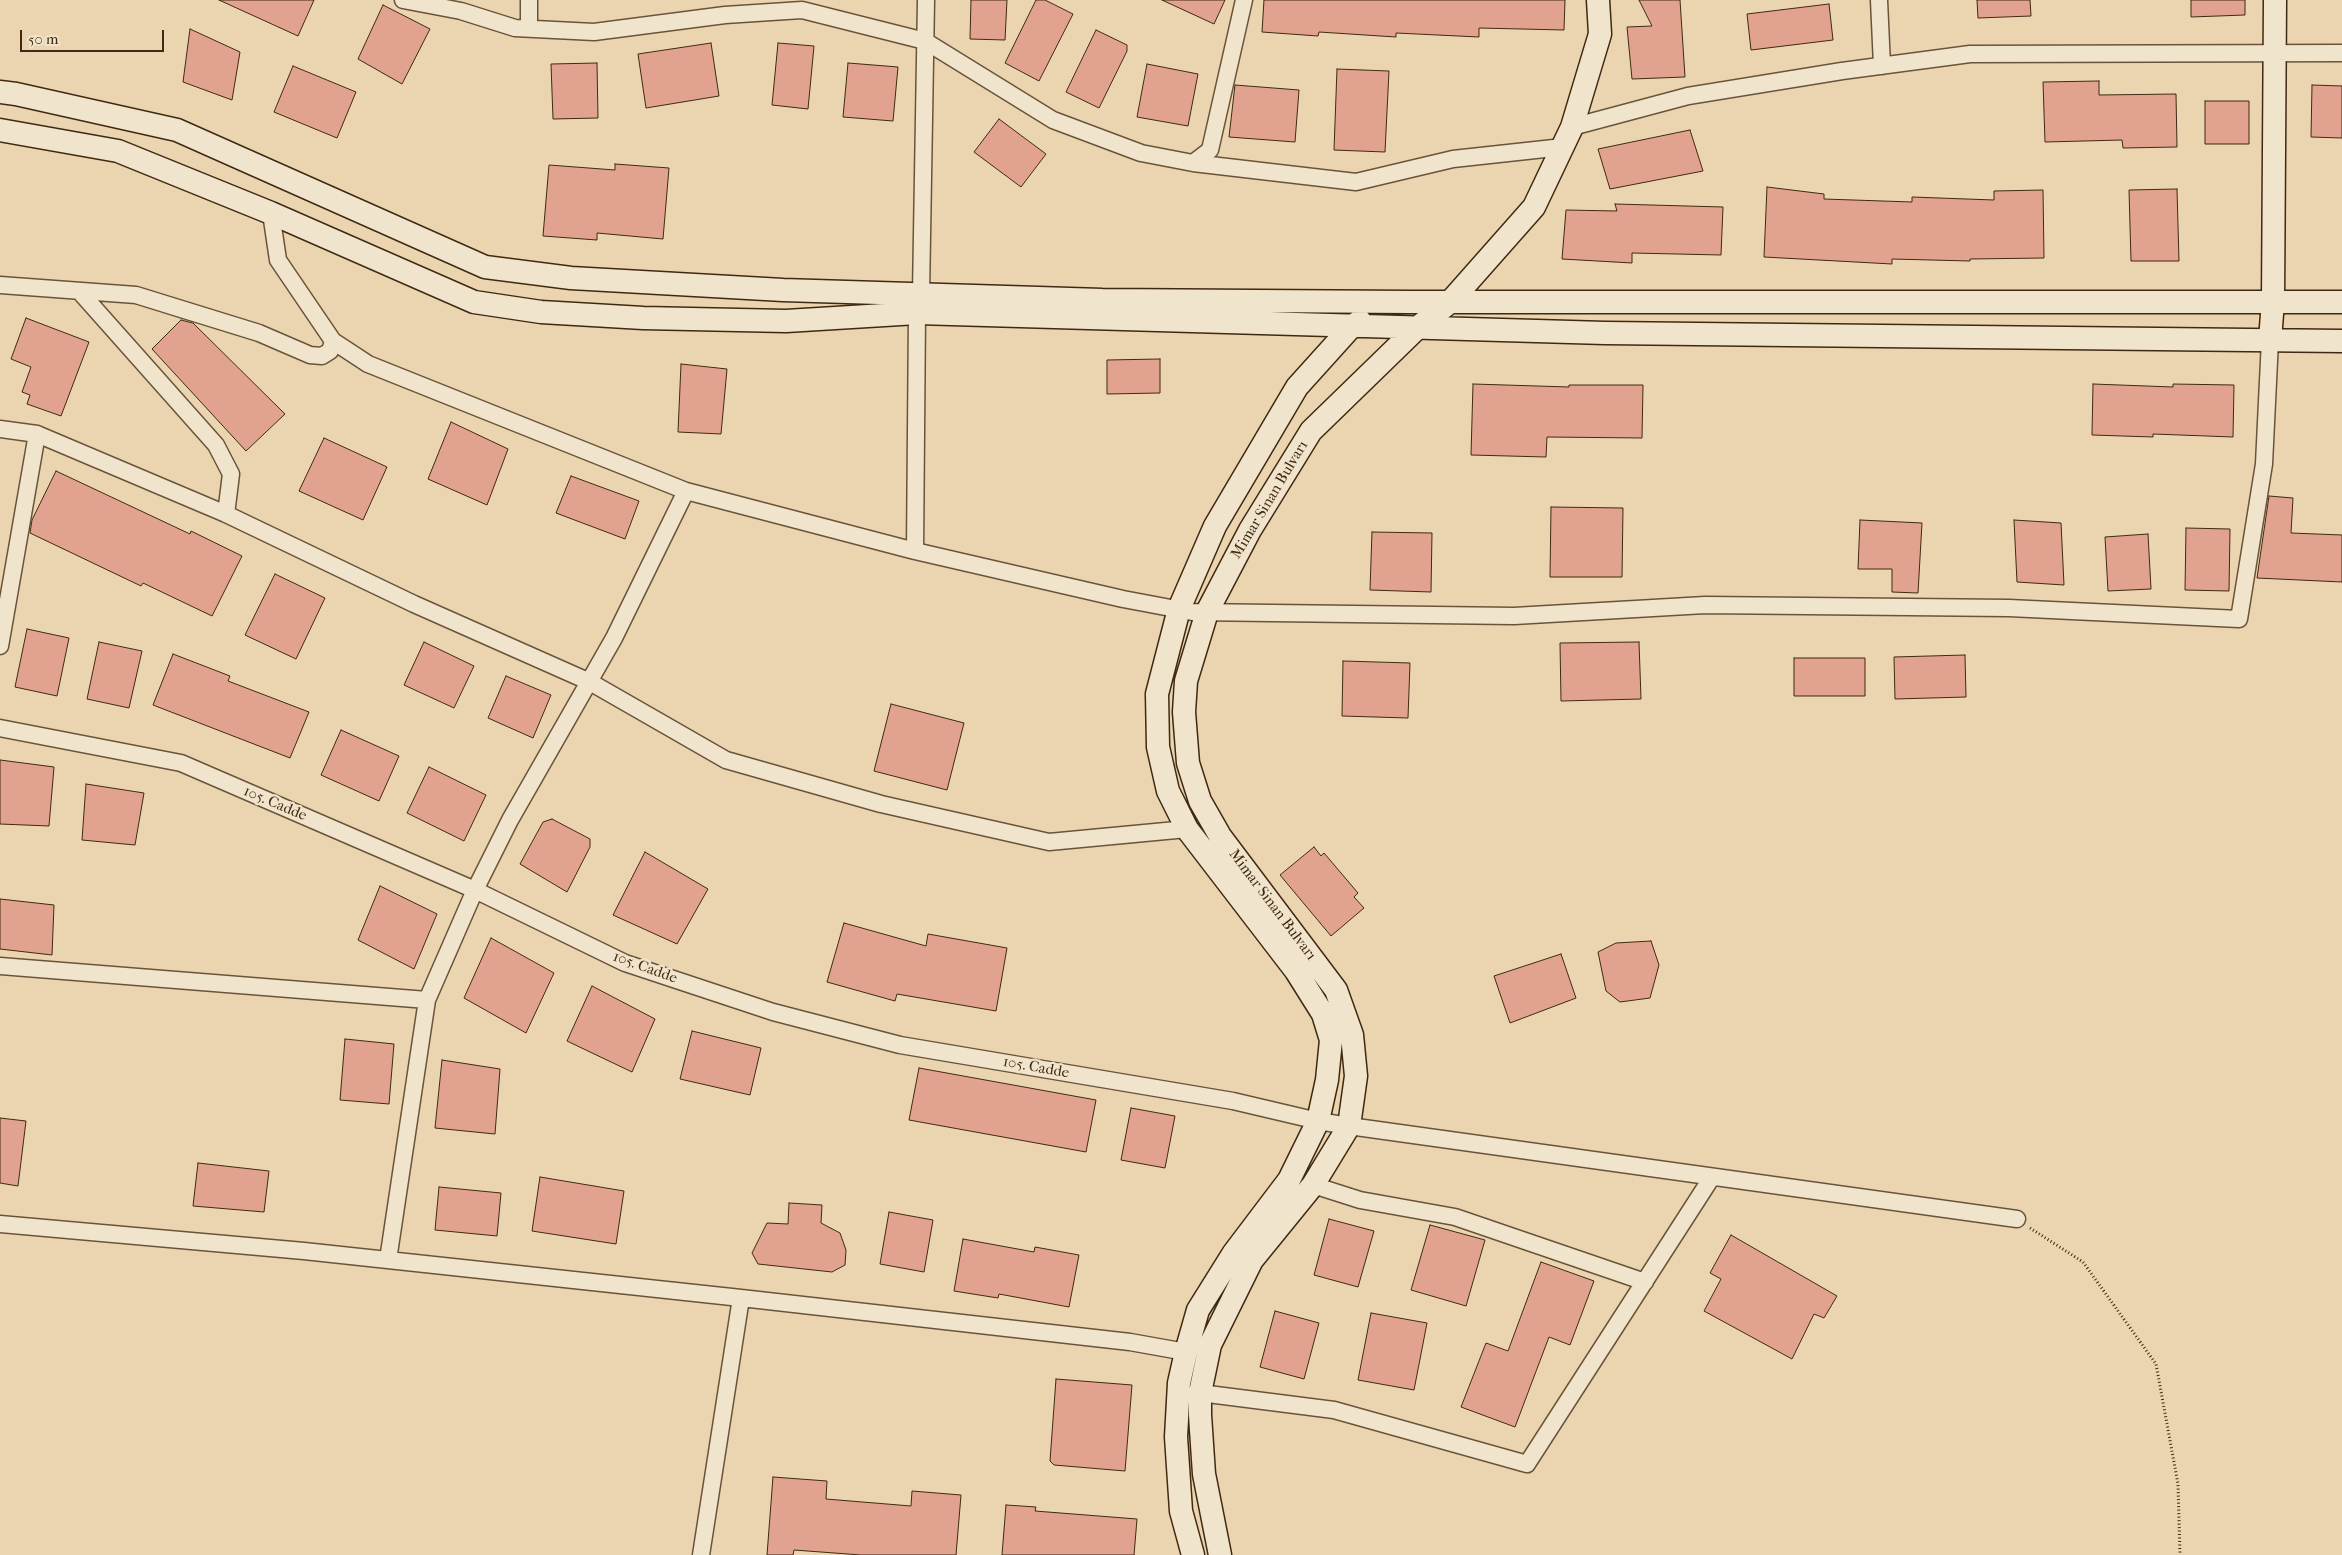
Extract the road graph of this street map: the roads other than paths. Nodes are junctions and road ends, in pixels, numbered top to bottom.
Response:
1 (402, 0) edge
2 (529, 0) edge
3 (926, 0) edge
4 (1244, 0) edge
5 (1598, 0) edge
6 (1879, 0) edge
7 (2275, 0) edge
8 (529, 28) junction
9 (925, 41) junction
10 (2276, 52) junction
11 (2342, 53) edge
12 (1882, 66) junction
13 (0, 92) edge
14 (0, 130) edge
15 (1568, 137) junction
16 (1193, 163) junction
17 (271, 213) junction
18 (0, 285) edge
19 (80, 292) junction
20 (2273, 301) junction
21 (1394, 302) junction
22 (1450, 302) junction
23 (2342, 302) edge
24 (919, 303) junction
25 (1352, 326) junction
26 (1417, 328) junction
27 (2270, 340) junction
28 (333, 341) junction
29 (2342, 341) edge
30 (0, 429) edge
31 (37, 434) junction
32 (686, 492) junction
33 (226, 514) junction
34 (915, 551) junction
35 (1179, 609) junction
36 (1206, 612) junction
37 (0, 646) edge
38 (590, 682) junction
39 (0, 728) edge
40 (1187, 828) junction
41 (475, 890) junction
42 (0, 966) edge
43 (427, 1000) junction
44 (1318, 1121) junction
45 (1349, 1126) junction
46 (1712, 1177) junction
47 (1313, 1186) junction
48 (2017, 1220) road end
49 (0, 1224) edge
50 (388, 1260) junction
51 (1645, 1282) junction
52 (741, 1298) junction
53 (1186, 1352) junction
54 (1200, 1394) junction
55 (700, 1555) edge
56 (1193, 1555) edge
57 (1220, 1555) edge

1 - 8 street
2 - 8 street
3 - 9 street
4 - 16 street
5 - 15 main road, Mimar Sinan Bulvarı
6 - 12 street
7 - 10 main road
8 - 9 street
9 - 16 street
9 - 24 street
10 - 11 street
10 - 12 street
10 - 20 main road
12 - 15 street
13 - 24 main road
14 - 17 main road
15 - 16 street
15 - 22 main road, Mimar Sinan Bulvarı
17 - 24 main road
17 - 28 street
18 - 19 street
19 - 28 street
19 - 33 street
20 - 22 main road
20 - 23 main road
20 - 27 main road
21 - 22 main road
21 - 24 main road
21 - 25 main road, Mimar Sinan Bulvarı
22 - 26 main road, Mimar Sinan Bulvarı
24 - 25 main road
24 - 34 street
25 - 26 main road
25 - 35 main road, Mimar Sinan Bulvarı
26 - 27 main road
26 - 36 main road, Mimar Sinan Bulvarı
27 - 29 main road
27 - 36 street
28 - 32 street
30 - 31 street
31 - 33 street
31 - 37 street
32 - 34 street
32 - 38 street
33 - 38 street
34 - 35 street
35 - 36 street
35 - 40 main road, Mimar Sinan Bulvarı
36 - 45 main road, Mimar Sinan Bulvarı
38 - 40 street
38 - 41 street
39 - 41 street, 105. Cadde
40 - 44 main road, Mimar Sinan Bulvarı
41 - 43 street
41 - 44 street, 105. Cadde
42 - 43 street
43 - 50 street
44 - 45 street, 105. Cadde
44 - 53 main road, Mimar Sinan Bulvarı
45 - 46 street, 105. Cadde
45 - 47 main road, Mimar Sinan Bulvarı
46 - 48 street, 105. Cadde
46 - 51 street
47 - 51 street
47 - 54 main road, Mimar Sinan Bulvarı
49 - 50 street
50 - 52 street
51 - 54 street
52 - 53 street
52 - 55 street
53 - 56 main road, Mimar Sinan Bulvarı
54 - 57 main road, Mimar Sinan Bulvarı

